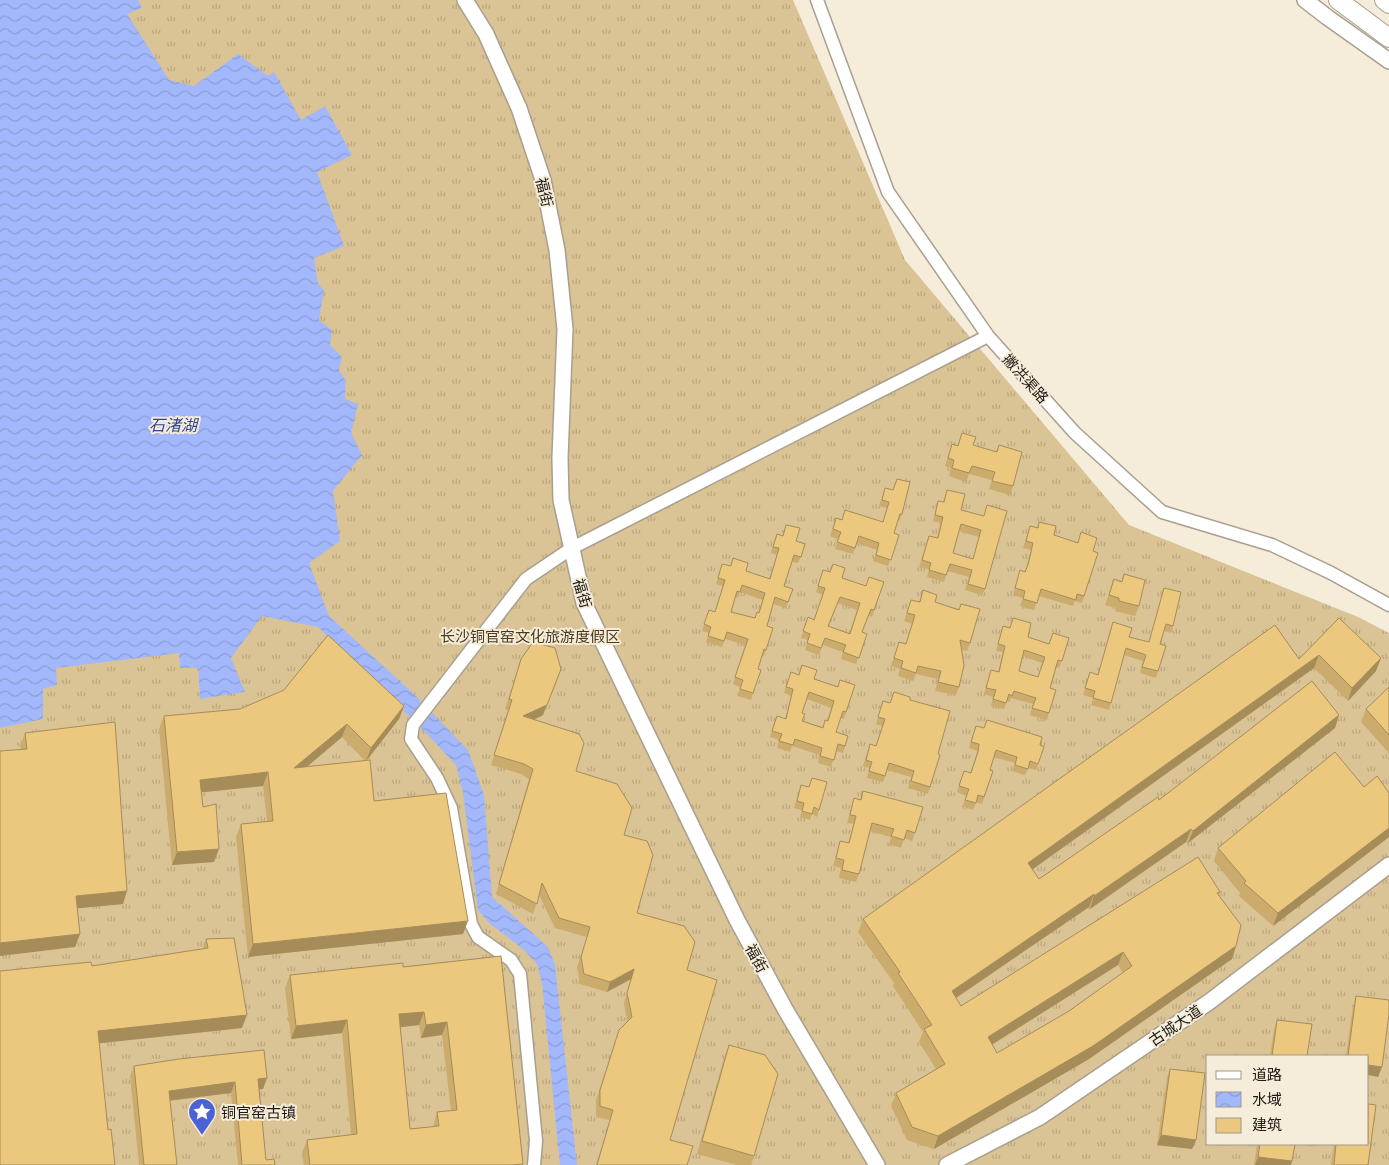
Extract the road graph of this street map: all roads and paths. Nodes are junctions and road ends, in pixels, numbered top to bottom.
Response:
1 (465, 0) edge
2 (817, 0) edge
3 (1305, 0) edge
4 (1338, 0) edge
5 (1384, 0) edge
6 (1389, 4) edge
7 (1389, 38) edge
8 (1389, 61) edge
9 (988, 336) junction
10 (572, 548) junction
11 (1389, 605) edge
12 (1389, 865) edge
13 (534, 1165) edge
14 (877, 1165) edge
15 (947, 1165) edge

1 - 10 street, 福街
2 - 9 street, 撇洪渠路
3 - 8 street
4 - 7 main road
5 - 6 main road
9 - 10 street
9 - 11 street, 撇洪渠路
10 - 13 street
10 - 14 street, 福街
12 - 15 street, 古城大道

